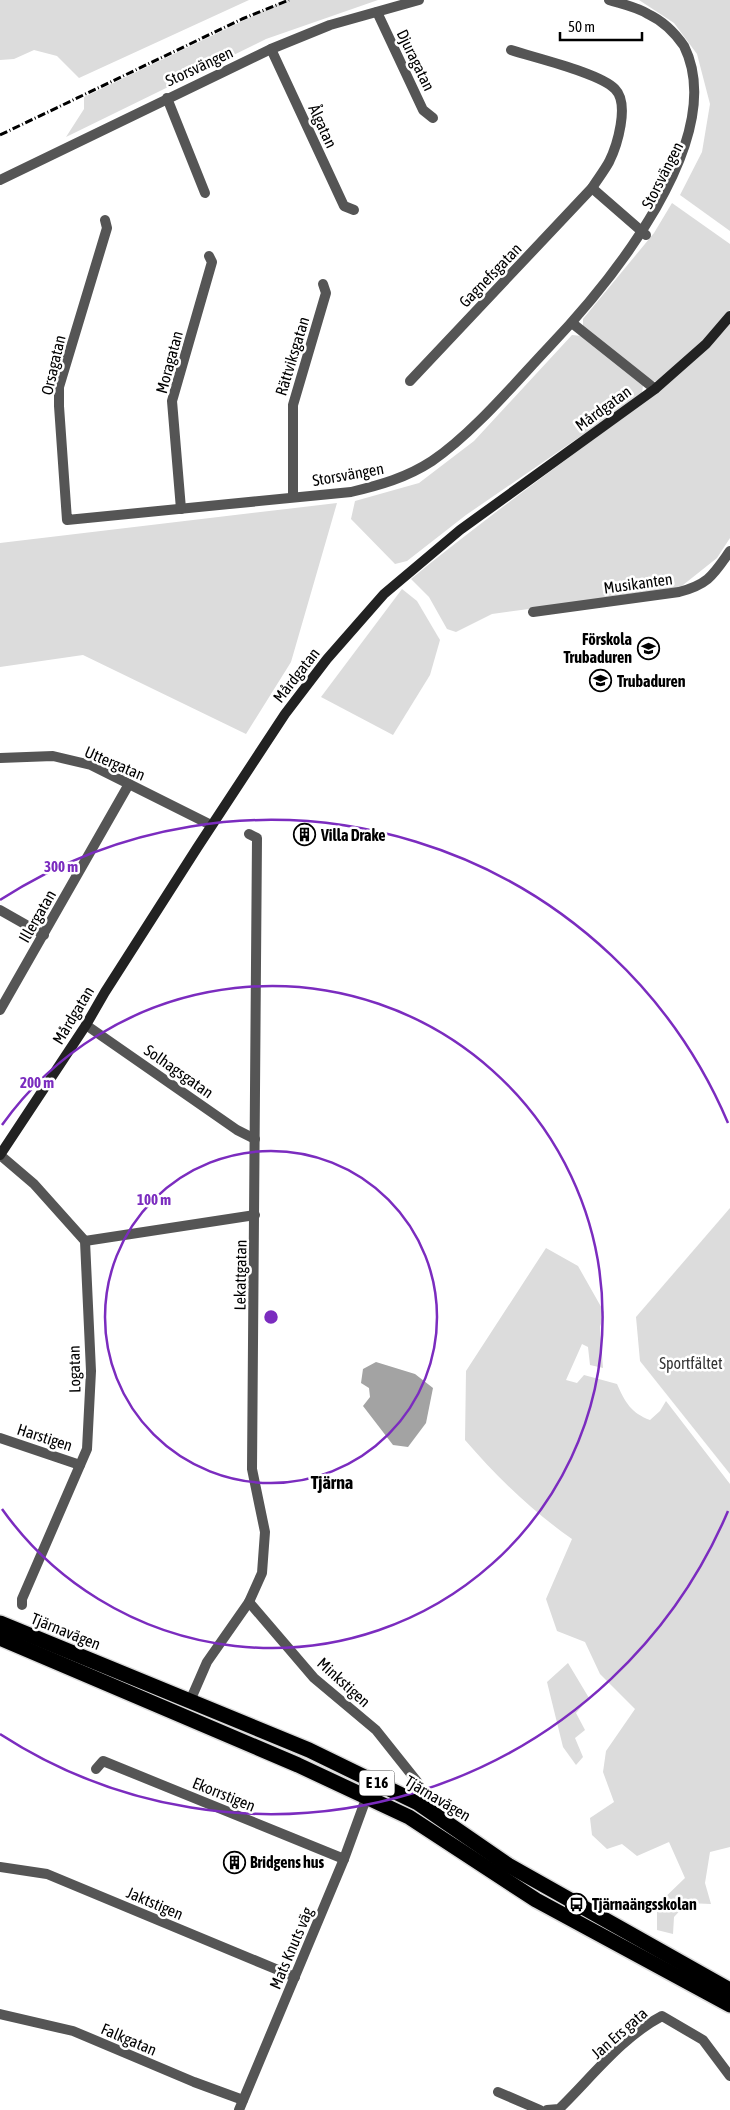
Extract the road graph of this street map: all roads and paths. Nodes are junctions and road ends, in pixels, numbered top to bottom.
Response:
1 (419, 0) edge
2 (609, 0) edge
3 (377, 12) junction
4 (271, 49) junction
5 (511, 50) dead end
6 (167, 98) junction
7 (434, 118) dead end
8 (0, 180) edge
9 (592, 188) junction
10 (205, 193) dead end
11 (354, 210) dead end
12 (105, 220) dead end
13 (646, 235) junction
14 (209, 256) dead end
15 (323, 284) dead end
16 (730, 316) edge
17 (572, 323) junction
18 (410, 382) dead end
19 (655, 389) junction
20 (294, 498) junction
21 (181, 509) junction
22 (67, 520) joint
23 (730, 550) edge
24 (533, 612) dead end
25 (0, 758) edge
26 (129, 784) junction
27 (212, 825) junction
28 (249, 834) dead end
29 (0, 910) edge
30 (44, 935) junction
31 (0, 1010) edge
32 (86, 1025) junction
33 (256, 1139) junction
34 (0, 1155) edge
35 (255, 1215) junction
36 (85, 1241) junction
37 (0, 1438) edge
38 (80, 1464) junction
39 (249, 1602) junction
40 (22, 1605) dead end
41 (0, 1623) edge
42 (0, 1638) edge
43 (190, 1701) junction
44 (96, 1769) dead end
45 (419, 1784) dead end
46 (367, 1796) junction
47 (344, 1859) junction
48 (0, 1867) edge
49 (295, 1977) junction
50 (730, 1990) edge
51 (730, 2005) edge
52 (0, 2014) edge
53 (730, 2076) edge
54 (498, 2092) dead end
55 (241, 2105) edge
56 (540, 2110) edge
57 (547, 2110) edge

1 - 3 street, Storsvängen
2 - 13 street, Storsvängen
3 - 4 street, Storsvängen
3 - 7 street, Djuragatan
4 - 6 street, Storsvängen
4 - 11 street, Ålgatan
5 - 9 street, Gagnefsgatan
6 - 8 street, Storsvängen
6 - 10 street
9 - 13 street
9 - 18 street, Gagnefsgatan
12 - 22 street, Orsagatan
13 - 17 street, Storsvängen
14 - 21 street, Moragatan
15 - 20 street, Rättviksgatan
16 - 19 street, Mårdgatan
17 - 19 street
17 - 20 street, Storsvängen
19 - 27 street, Mårdgatan
20 - 21 street, Storsvängen
21 - 22 street, Storsvängen
23 - 24 street, Musikanten
25 - 26 street, Uttergatan
26 - 27 street, Uttergatan
26 - 30 street, Illergatan
27 - 32 street, Mårdgatan
28 - 33 street, Lekattgatan
29 - 30 street
30 - 31 street, Illergatan
32 - 33 street, Solhagsgatan
32 - 34 street, Mårdgatan
33 - 35 street, Lekattgatan
34 - 36 street
35 - 36 street
35 - 39 street, Lekattgatan
36 - 38 street, Logatan
37 - 38 street, Harstigen
38 - 40 street, Logatan
39 - 43 street, Lekattgatan
39 - 45 street, Minkstigen
41 - 43 highway, Tjärnavägen / E 16
42 - 46 highway, Tjärnavägen / E 16
43 - 50 highway, Tjärnavägen / E 16
44 - 47 street, Ekorrstigen
46 - 47 street, Mats Knuts väg
46 - 51 highway, Tjärnavägen / E 16
47 - 49 street, Mats Knuts väg
48 - 49 street, Jaktstigen
49 - 55 street, Mats Knuts väg
52 - 55 street, Falkgatan
53 - 57 street, Jan Ers gata
54 - 56 street

